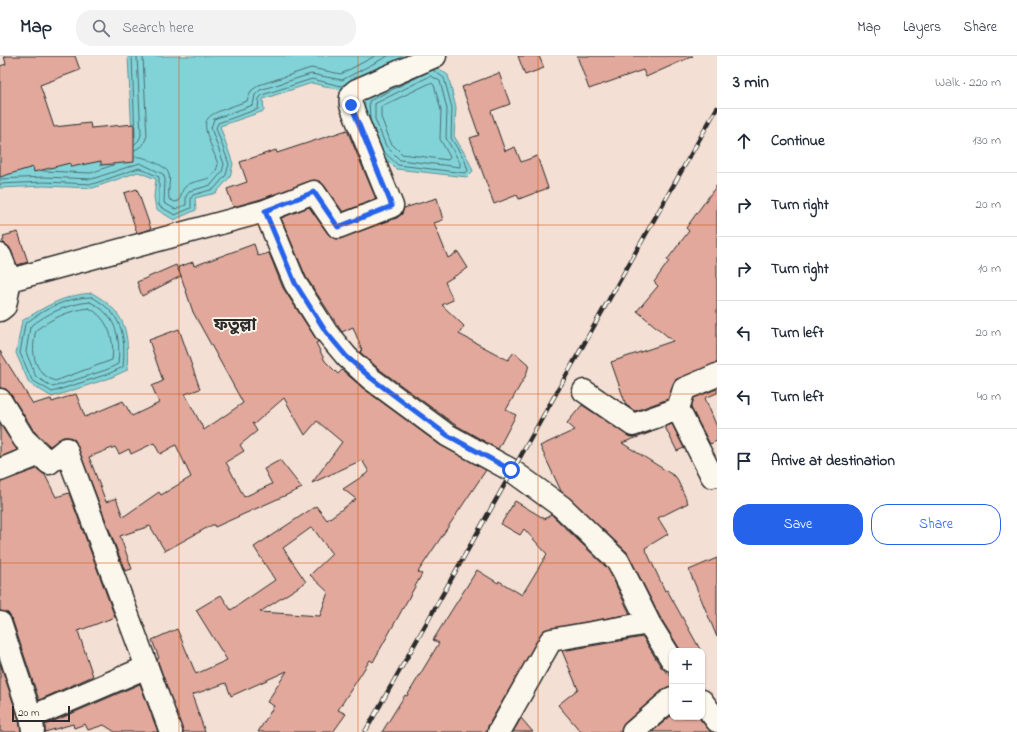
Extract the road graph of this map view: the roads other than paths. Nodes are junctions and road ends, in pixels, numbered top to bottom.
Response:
1 (435, 56) edge
2 (265, 211) junction
3 (0, 255) edge
4 (10, 280) junction
5 (0, 310) edge
6 (717, 375) edge
7 (584, 392) dead end
8 (0, 400) edge
9 (678, 408) junction
10 (40, 454) junction
11 (0, 470) edge
12 (717, 475) edge
13 (0, 623) edge
14 (649, 623) junction
15 (669, 655) edge
16 (147, 667) junction
17 (669, 701) edge
18 (705, 705) edge
19 (717, 721) edge
20 (32, 725) edge
21 (171, 732) edge
22 (499, 732) edge
23 (633, 732) edge

1 - 2 street
2 - 4 street
2 - 14 street
3 - 4 street
4 - 5 street
6 - 9 street
7 - 9 street
8 - 10 street
9 - 12 street
10 - 11 street
10 - 16 street
13 - 20 street
14 - 15 street
14 - 22 street
16 - 20 street
16 - 21 street
17 - 23 street
18 - 19 street

